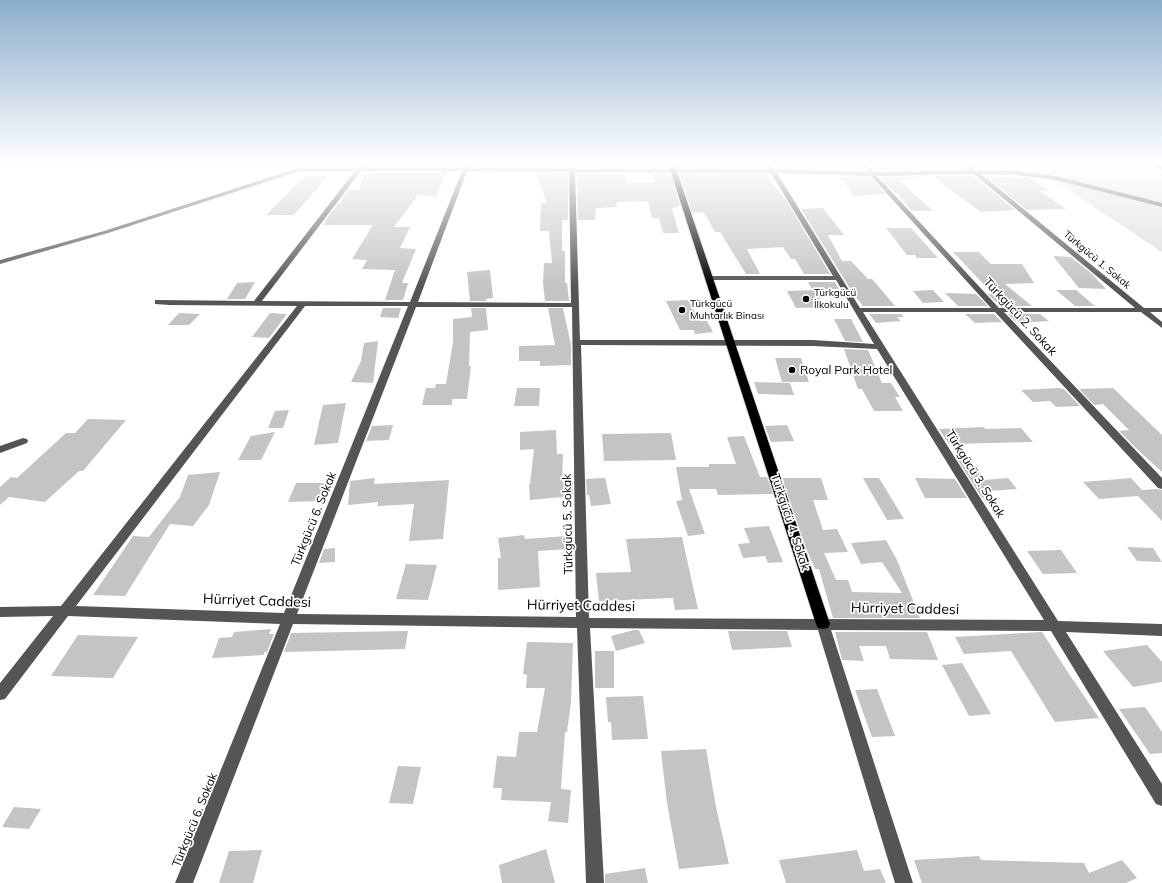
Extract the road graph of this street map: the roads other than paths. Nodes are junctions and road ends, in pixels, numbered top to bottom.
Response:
1 (192, 204) edge
2 (333, 204) edge
3 (452, 204) edge
4 (574, 204) edge
5 (684, 204) edge
6 (793, 204) edge
7 (900, 204) edge
8 (1013, 204) edge
9 (0, 262) edge
10 (709, 278) junction
11 (838, 278) junction
12 (158, 302) dead end
13 (256, 304) junction
14 (303, 304) junction
15 (413, 304) junction
16 (575, 305) junction
17 (996, 309) junction
18 (857, 310) junction
19 (1141, 310) junction
20 (1162, 310) edge
21 (1162, 326) edge
22 (576, 342) junction
23 (731, 343) junction
24 (880, 347) junction
25 (23, 441) dead end
26 (0, 450) edge
27 (1162, 485) edge
28 (64, 611) junction
29 (0, 612) edge
30 (289, 618) junction
31 (583, 623) junction
32 (823, 624) junction
33 (1055, 626) junction
34 (1162, 630) edge
35 (0, 694) edge
36 (1162, 798) edge
37 (184, 883) edge
38 (595, 883) edge
39 (904, 883) edge

1 - 9 street
2 - 13 street
3 - 15 street, Türkgücü 6. Sokak
4 - 16 street, Türkgücü 5. Sokak
5 - 10 main road, Türkgücü 4. Sokak
6 - 11 street, Türkgücü 3. Sokak
7 - 17 street, Türkgücü 2. Sokak
8 - 19 street, Türkgücü 1. Sokak
10 - 11 street
10 - 23 main road, Türkgücü 4. Sokak
11 - 18 street, Türkgücü 3. Sokak
12 - 13 street
13 - 14 street
14 - 15 street
14 - 28 street
15 - 16 street
15 - 30 street, Türkgücü 6. Sokak
16 - 22 street, Türkgücü 5. Sokak
17 - 18 street
17 - 19 street
17 - 27 street, Türkgücü 2. Sokak
18 - 24 street, Türkgücü 3. Sokak
19 - 20 street
19 - 21 street, Türkgücü 1. Sokak
22 - 23 street
22 - 31 street, Türkgücü 5. Sokak
23 - 24 street
23 - 32 main road, Türkgücü 4. Sokak
24 - 33 street, Türkgücü 3. Sokak
25 - 26 street
28 - 29 street, Hürriyet Caddesi
28 - 30 street, Hürriyet Caddesi
28 - 35 street
30 - 31 street, Hürriyet Caddesi
30 - 37 street, Türkgücü 6. Sokak
31 - 32 street, Hürriyet Caddesi
31 - 38 street, Türkgücü 5. Sokak
32 - 33 street, Hürriyet Caddesi
32 - 39 street, Türkgücü 4. Sokak
33 - 34 street, Hürriyet Caddesi
33 - 36 street, Türkgücü 3. Sokak

